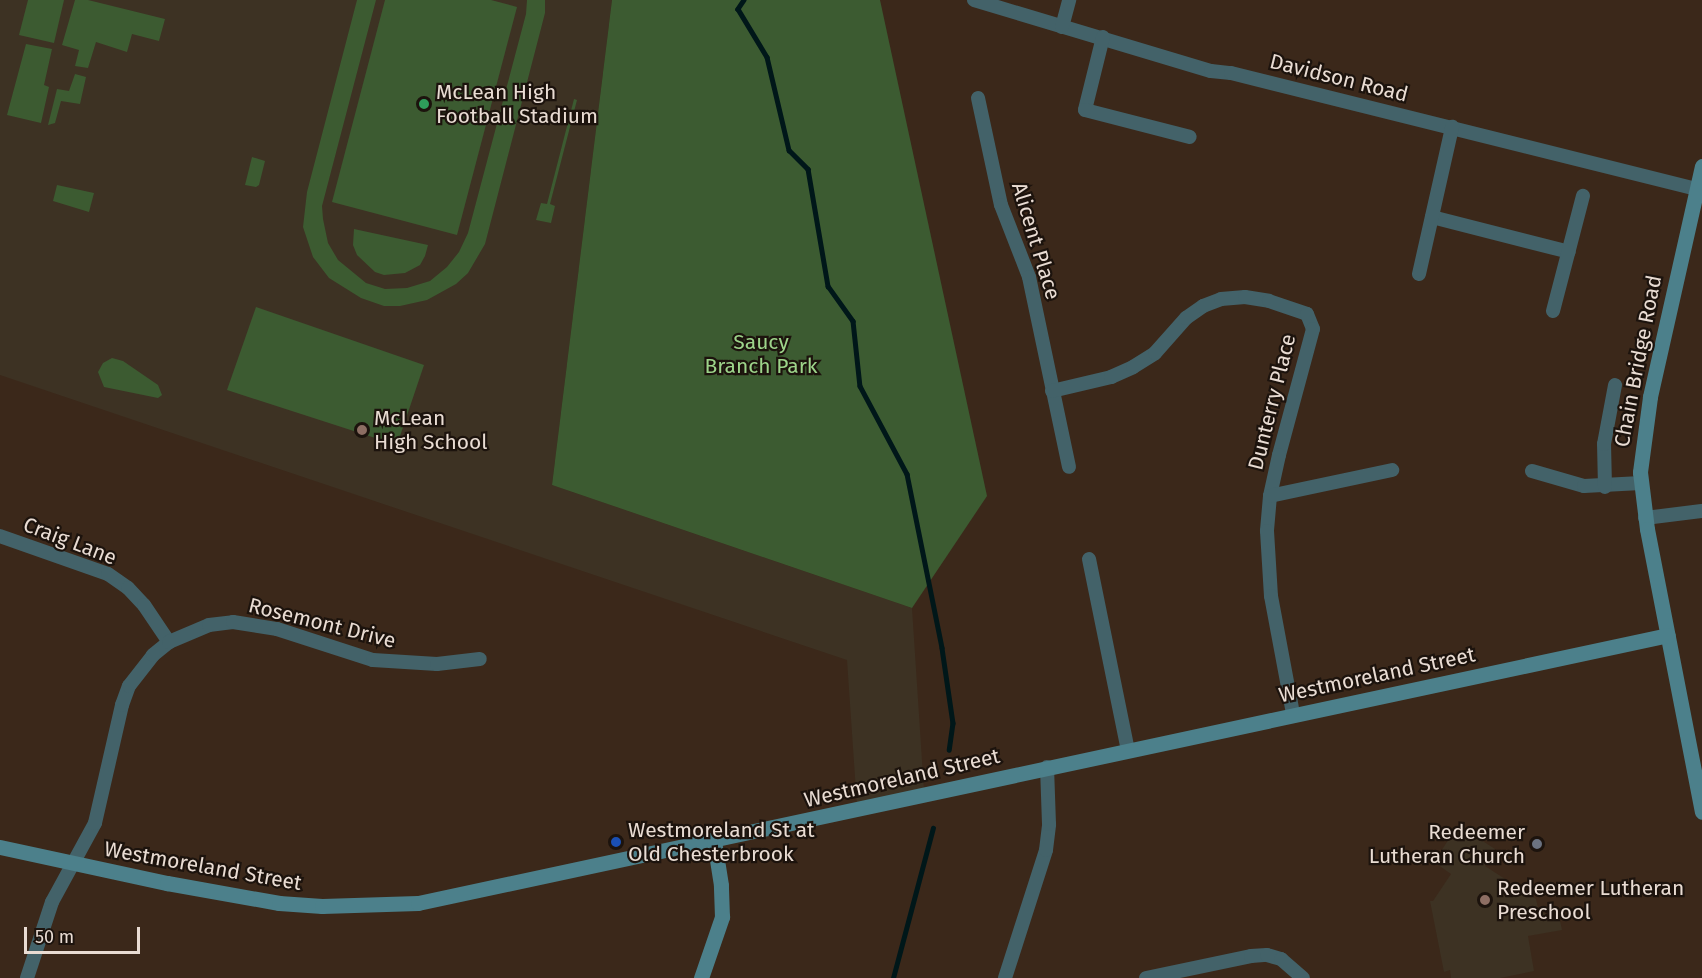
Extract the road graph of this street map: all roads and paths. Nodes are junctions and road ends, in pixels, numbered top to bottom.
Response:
1 (974, 0) edge
2 (1069, 0) edge
3 (1062, 27) junction
4 (1103, 38) junction
5 (978, 98) dead end
6 (1452, 128) junction
7 (1190, 137) dead end
8 (1702, 166) edge
9 (1699, 189) edge
10 (1583, 196) dead end
11 (1432, 217) junction
12 (1569, 252) junction
13 (1419, 274) dead end
14 (1553, 311) dead end
15 (1615, 385) dead end
16 (1052, 390) junction
17 (1069, 467) dead end
18 (1392, 470) dead end
19 (1532, 471) dead end
20 (1641, 483) junction
21 (1605, 487) junction
22 (1270, 496) junction
23 (1702, 511) edge
24 (1645, 518) junction
25 (0, 536) edge
26 (1089, 559) dead end
27 (1668, 635) junction
28 (169, 642) junction
29 (480, 659) dead end
30 (1293, 714) junction
31 (1128, 750) junction
32 (1047, 767) junction
33 (1702, 813) edge
34 (714, 841) junction
35 (0, 847) edge
36 (74, 864) junction
37 (1155, 977) edge
38 (27, 978) edge
39 (701, 978) edge
40 (1005, 978) edge
41 (1304, 978) edge

1 - 3 street, Davidson Road
2 - 3 street
3 - 4 street, Davidson Road
4 - 6 street, Davidson Road
4 - 7 street
5 - 16 street, Alicent Place
6 - 9 street, Davidson Road
6 - 11 street
8 - 9 main road, Chain Bridge Road
9 - 20 main road, Chain Bridge Road
10 - 12 street
11 - 12 street
11 - 13 street
12 - 14 street
15 - 21 street
16 - 17 street, Alicent Place
16 - 22 street, Dunterry Place
18 - 22 street
19 - 21 street
20 - 21 street
20 - 24 main road, Chain Bridge Road
22 - 30 street, Dunterry Place
23 - 24 street
24 - 27 main road, Chain Bridge Road
25 - 28 street, Craig Lane
26 - 31 street
27 - 30 main road, Westmoreland Street
27 - 33 main road, Chain Bridge Road
28 - 29 street, Rosemont Drive
28 - 36 street, Rosemont Drive
30 - 31 main road, Westmoreland Street
31 - 32 main road, Westmoreland Street
32 - 34 main road, Westmoreland Street
32 - 40 street
34 - 36 main road, Westmoreland Street
34 - 39 main road
35 - 36 main road, Westmoreland Street
36 - 38 street, Rosemont Drive
37 - 41 street

